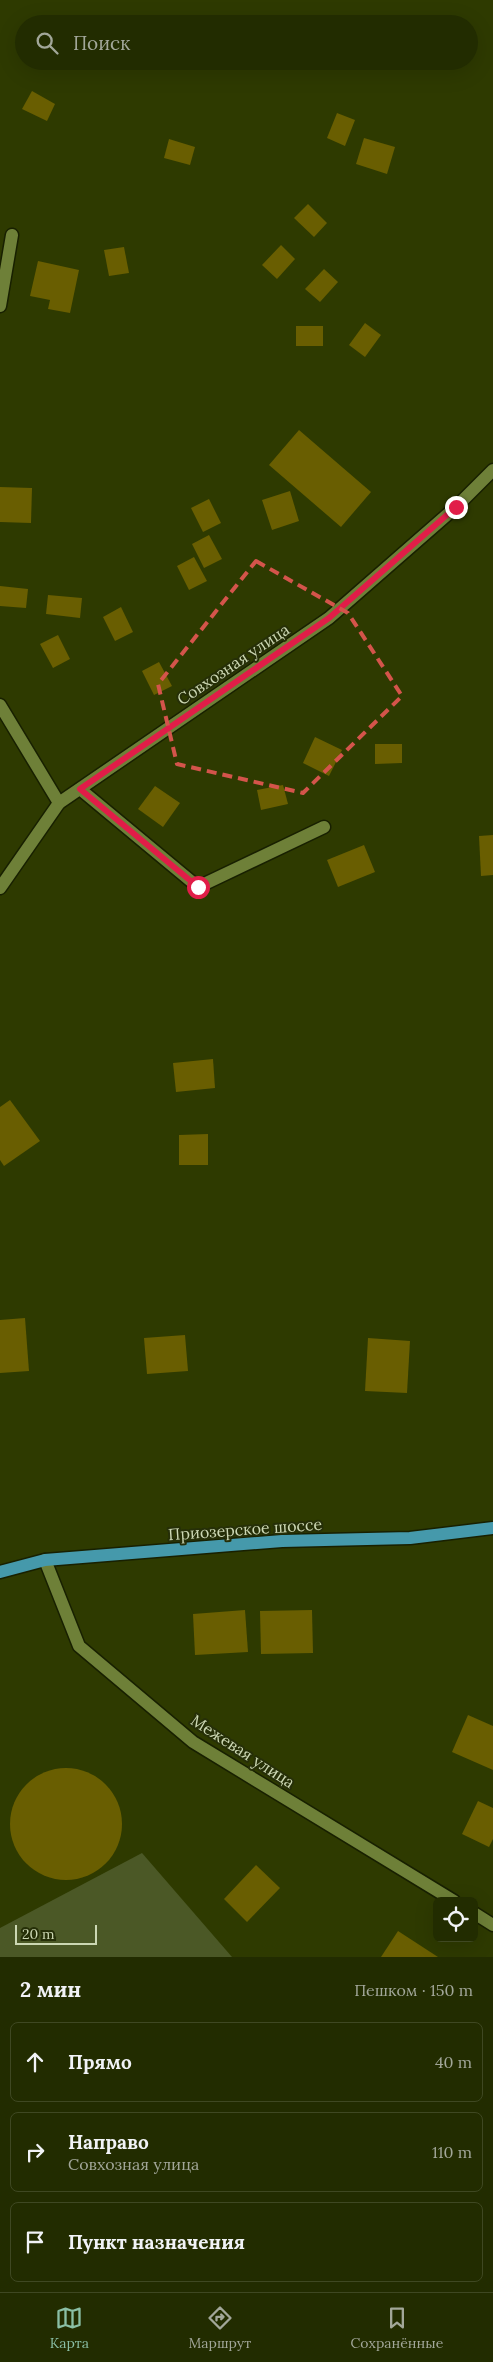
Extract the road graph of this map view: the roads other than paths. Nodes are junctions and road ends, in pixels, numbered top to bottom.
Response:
1 (12, 235) dead end
2 (0, 306) edge
3 (493, 470) edge
4 (0, 704) edge
5 (80, 789) junction
6 (59, 803) junction
7 (324, 827) dead end
8 (0, 888) edge
9 (493, 1528) edge
10 (45, 1560) junction
11 (0, 1572) edge
12 (447, 1897) edge
13 (478, 1916) edge
14 (493, 1925) edge

1 - 2 street
3 - 5 street, Совхозная улица
4 - 6 street
5 - 6 street, Совхозная улица
5 - 7 street
6 - 8 street, Совхозная улица
9 - 10 main road, Приозерское шоссе
10 - 11 main road, Приозерское шоссе
10 - 12 street, Межевая улица
13 - 14 street

